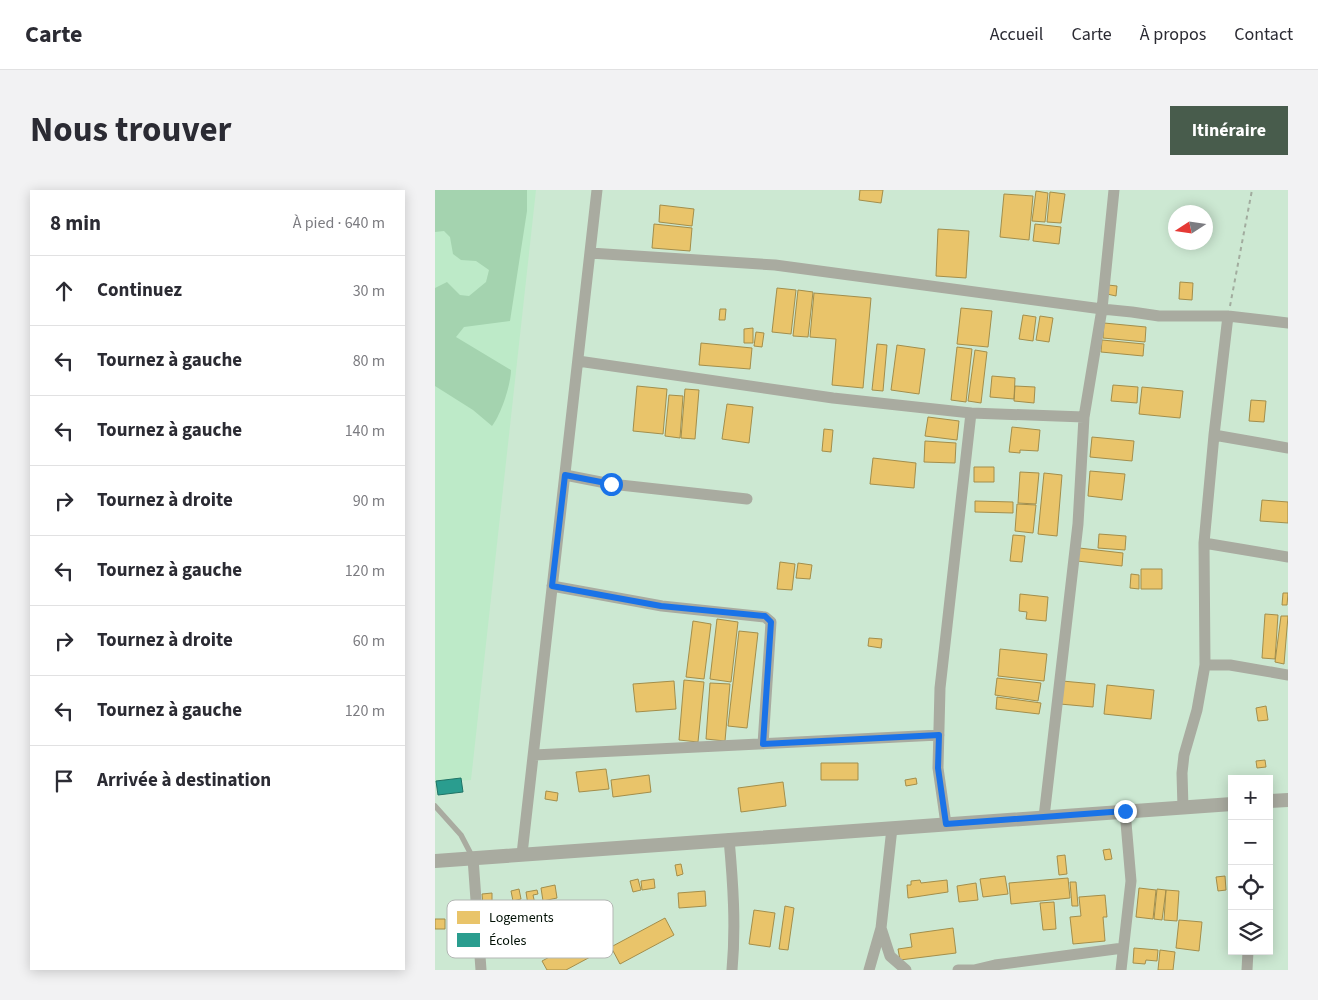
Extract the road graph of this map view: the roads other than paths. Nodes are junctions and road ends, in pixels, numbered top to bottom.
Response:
1 (597, 190) edge
2 (1114, 190) edge
3 (590, 253) junction
4 (1103, 310) junction
5 (1228, 316) junction
6 (1288, 323) edge
7 (578, 361) junction
8 (971, 412) junction
9 (1084, 417) junction
10 (1214, 435) junction
11 (1288, 448) edge
12 (565, 475) junction
13 (747, 499) dead end
14 (1204, 542) junction
15 (1288, 557) edge
16 (552, 586) junction
17 (1205, 665) junction
18 (1288, 675) edge
19 (939, 735) junction
20 (763, 744) junction
21 (533, 755) junction
22 (1288, 800) edge
23 (1273, 801) edge
24 (1228, 804) edge
25 (435, 806) edge
26 (1183, 808) junction
27 (1125, 811) junction
28 (1045, 817) junction
29 (946, 824) junction
30 (892, 828) junction
31 (729, 839) junction
32 (522, 854) junction
33 (473, 858) junction
34 (435, 861) edge
35 (476, 900) edge
36 (881, 928) junction
37 (1123, 948) junction
38 (1248, 955) edge
39 (732, 970) edge
40 (869, 970) edge
41 (906, 970) edge
42 (957, 970) edge
43 (975, 970) edge
44 (1121, 970) edge
45 (1247, 970) edge

1 - 3 street
2 - 4 street
3 - 4 street
3 - 7 street
4 - 5 street
4 - 9 street
5 - 6 street
5 - 10 street
7 - 8 street
7 - 12 street
8 - 9 street
8 - 19 street
9 - 28 street
10 - 11 street
10 - 14 street
12 - 13 street
12 - 16 street
14 - 15 street
14 - 17 street
16 - 20 street
16 - 21 street
17 - 18 street
17 - 26 street
19 - 20 street
19 - 29 street
20 - 21 street
21 - 32 street
22 - 23 street
24 - 26 street
25 - 33 lane
26 - 27 street
27 - 28 street
27 - 37 street
28 - 29 street
29 - 30 street
30 - 31 street
30 - 36 street
31 - 32 street
31 - 39 street
32 - 33 street
33 - 34 street
33 - 35 street
36 - 40 street
36 - 41 street
37 - 43 street
37 - 44 street
38 - 45 street
42 - 43 street

